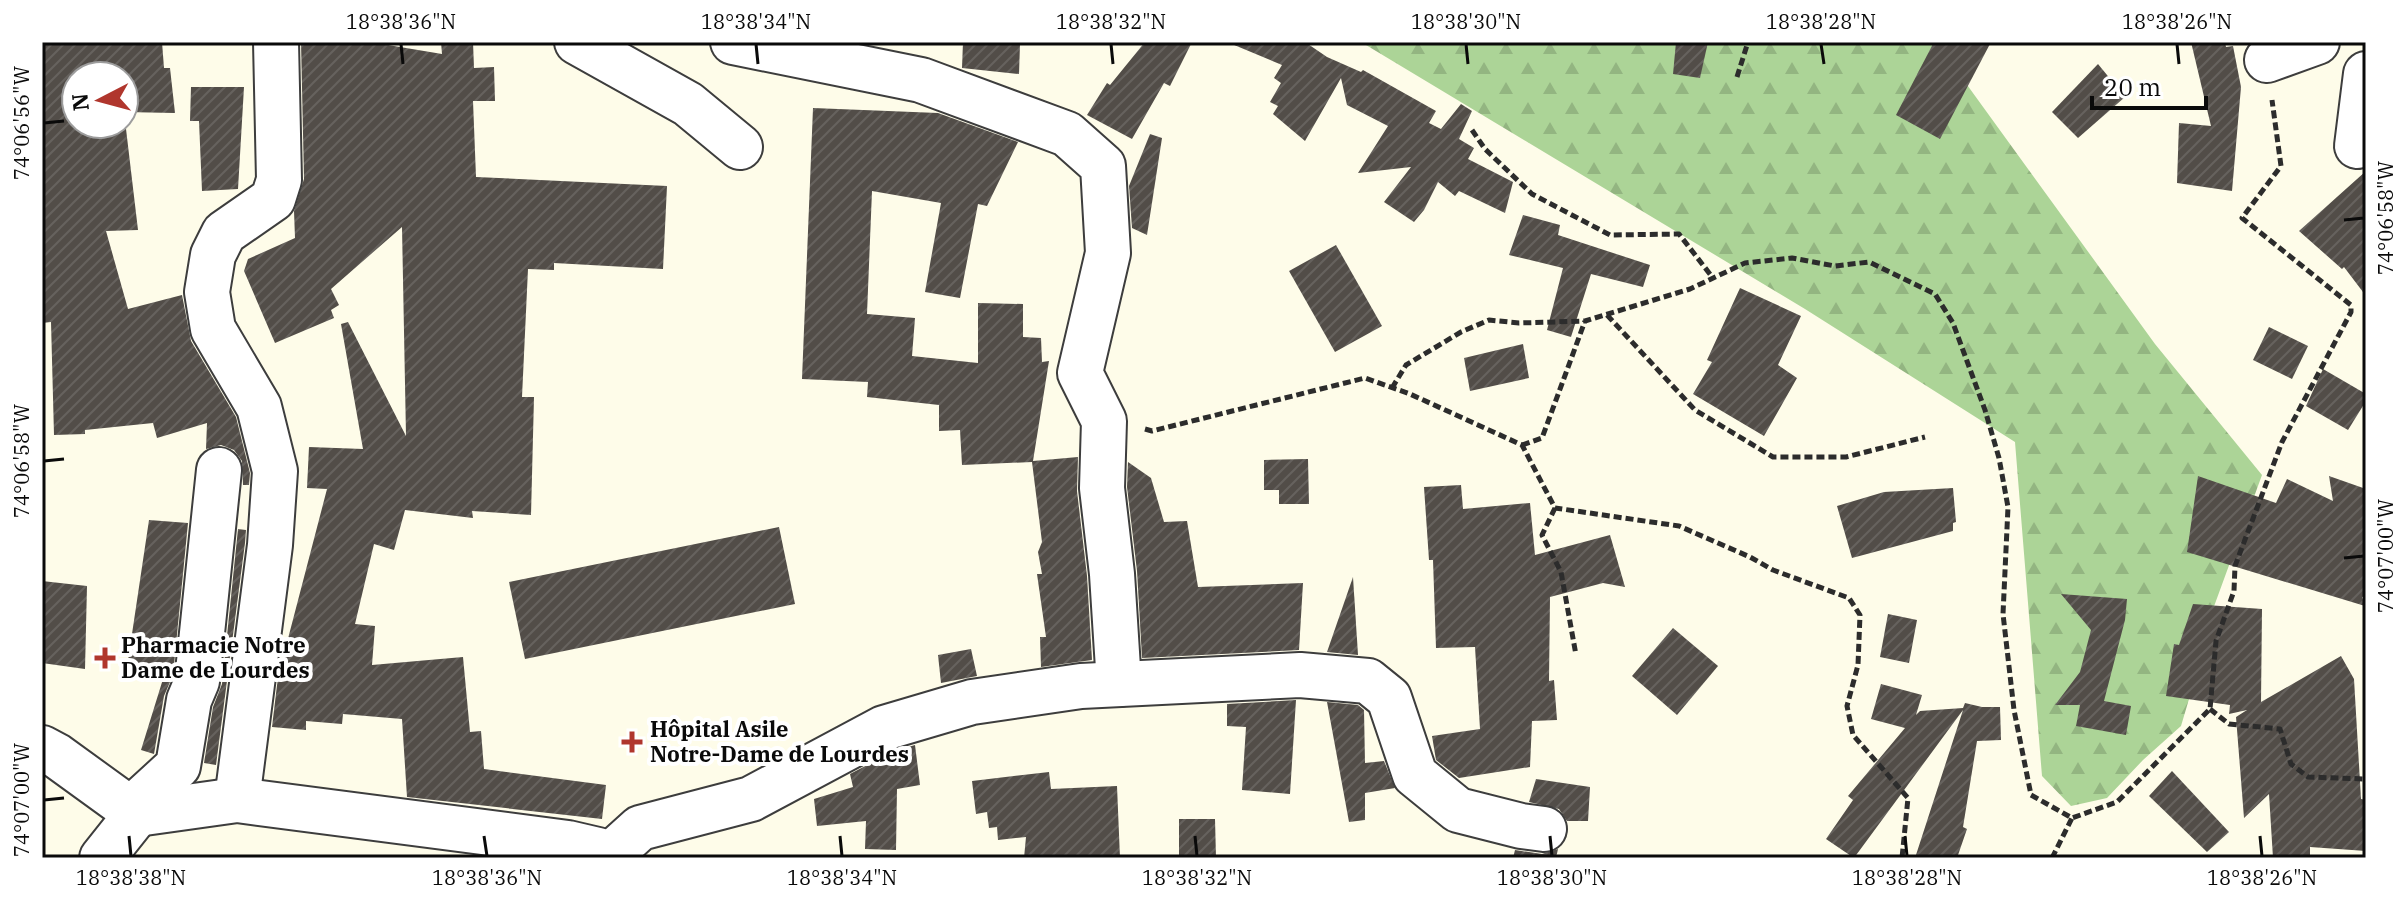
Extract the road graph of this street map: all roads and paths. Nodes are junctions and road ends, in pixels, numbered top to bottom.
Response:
1 (276, 42) edge
2 (577, 42) edge
3 (733, 42) edge
4 (1748, 42) edge
5 (2317, 42) edge
6 (2267, 60) joint
7 (2366, 74) edge
8 (1737, 77) dead end
9 (1472, 130) dead end
10 (2357, 146) dead end
11 (740, 147) dead end
12 (1713, 278) junction
13 (1607, 315) junction
14 (1585, 321) junction
15 (1392, 388) junction
16 (1104, 421) junction
17 (1925, 437) dead end
18 (1522, 445) junction
19 (219, 470) dead end
20 (1555, 508) junction
21 (1576, 655) dead end
22 (1119, 684) junction
23 (2210, 709) junction
24 (42, 748) edge
25 (2366, 779) edge
26 (237, 800) junction
27 (134, 812) junction
28 (2072, 818) junction
29 (1544, 829) dead end
30 (610, 857) edge
31 (102, 858) edge
32 (1902, 858) edge
33 (2052, 858) edge

1 - 26 street
2 - 11 street
3 - 16 street
4 - 8 path
5 - 6 street
6 - 23 path
7 - 10 street
9 - 12 path
12 - 13 path
12 - 28 path
13 - 14 path
13 - 17 path
14 - 15 path
14 - 18 path
15 - 16 path
15 - 18 path
16 - 22 street
18 - 20 path
19 - 27 street
20 - 21 path
20 - 32 path
22 - 29 street
22 - 30 street
23 - 25 path
23 - 28 path
24 - 27 street
26 - 27 street
26 - 30 street
27 - 31 street
28 - 33 path

